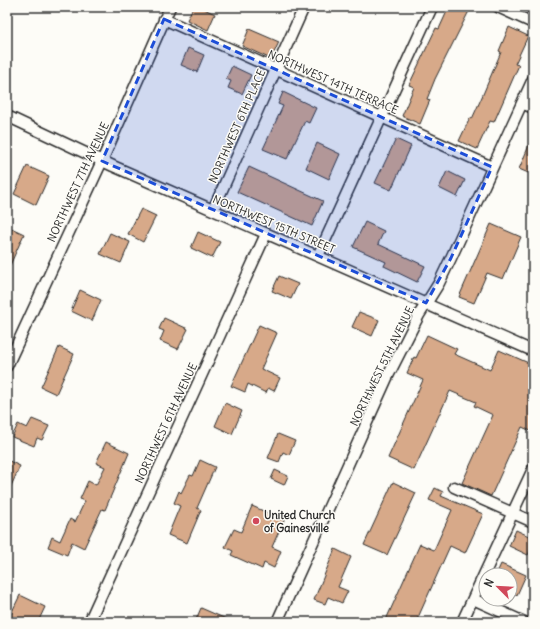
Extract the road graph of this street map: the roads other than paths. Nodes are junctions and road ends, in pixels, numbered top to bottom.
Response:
1 (170, 7) edge
2 (304, 7) edge
3 (432, 7) edge
4 (498, 7) edge
5 (164, 19) junction
6 (533, 23) edge
7 (275, 70) junction
8 (533, 79) edge
9 (522, 103) junction
10 (533, 108) edge
11 (7, 116) edge
12 (381, 117) junction
13 (102, 161) junction
14 (492, 167) junction
15 (213, 210) junction
16 (266, 234) junction
17 (318, 256) junction
18 (426, 303) junction
19 (533, 351) edge
20 (7, 366) edge
21 (533, 469) edge
22 (454, 487) dead end
23 (513, 513) junction
24 (533, 522) edge
25 (473, 599) junction
26 (89, 622) edge
27 (277, 622) edge
28 (462, 622) edge
29 (524, 622) edge

1 - 5 street, NORTHWEST 7TH AVENUE
2 - 7 street, NORTHWEST 6TH PLACE
3 - 12 street
4 - 6 street
5 - 7 street, NORTHWEST 14TH TERRACE
5 - 13 street, NORTHWEST 7TH AVENUE
7 - 12 street, NORTHWEST 14TH TERRACE
7 - 15 street, NORTHWEST 6TH PLACE
8 - 9 street, NORTHWEST 5TH AVENUE
9 - 10 street
9 - 14 street, NORTHWEST 5TH AVENUE
11 - 13 street, NORTHWEST 15TH STREET
12 - 14 street, NORTHWEST 14TH TERRACE
12 - 17 street
13 - 15 street, NORTHWEST 15TH STREET
13 - 20 street, NORTHWEST 7TH AVENUE
14 - 18 street, NORTHWEST 5TH AVENUE
15 - 16 street, NORTHWEST 15TH STREET
16 - 17 street, NORTHWEST 15TH STREET
16 - 26 street, NORTHWEST 6TH AVENUE
17 - 18 street, NORTHWEST 15TH STREET
18 - 19 street, NORTHWEST 15TH STREET
18 - 27 street, NORTHWEST 5TH AVENUE
21 - 23 street
22 - 23 street
23 - 24 street
23 - 25 street
25 - 28 street
25 - 29 street

